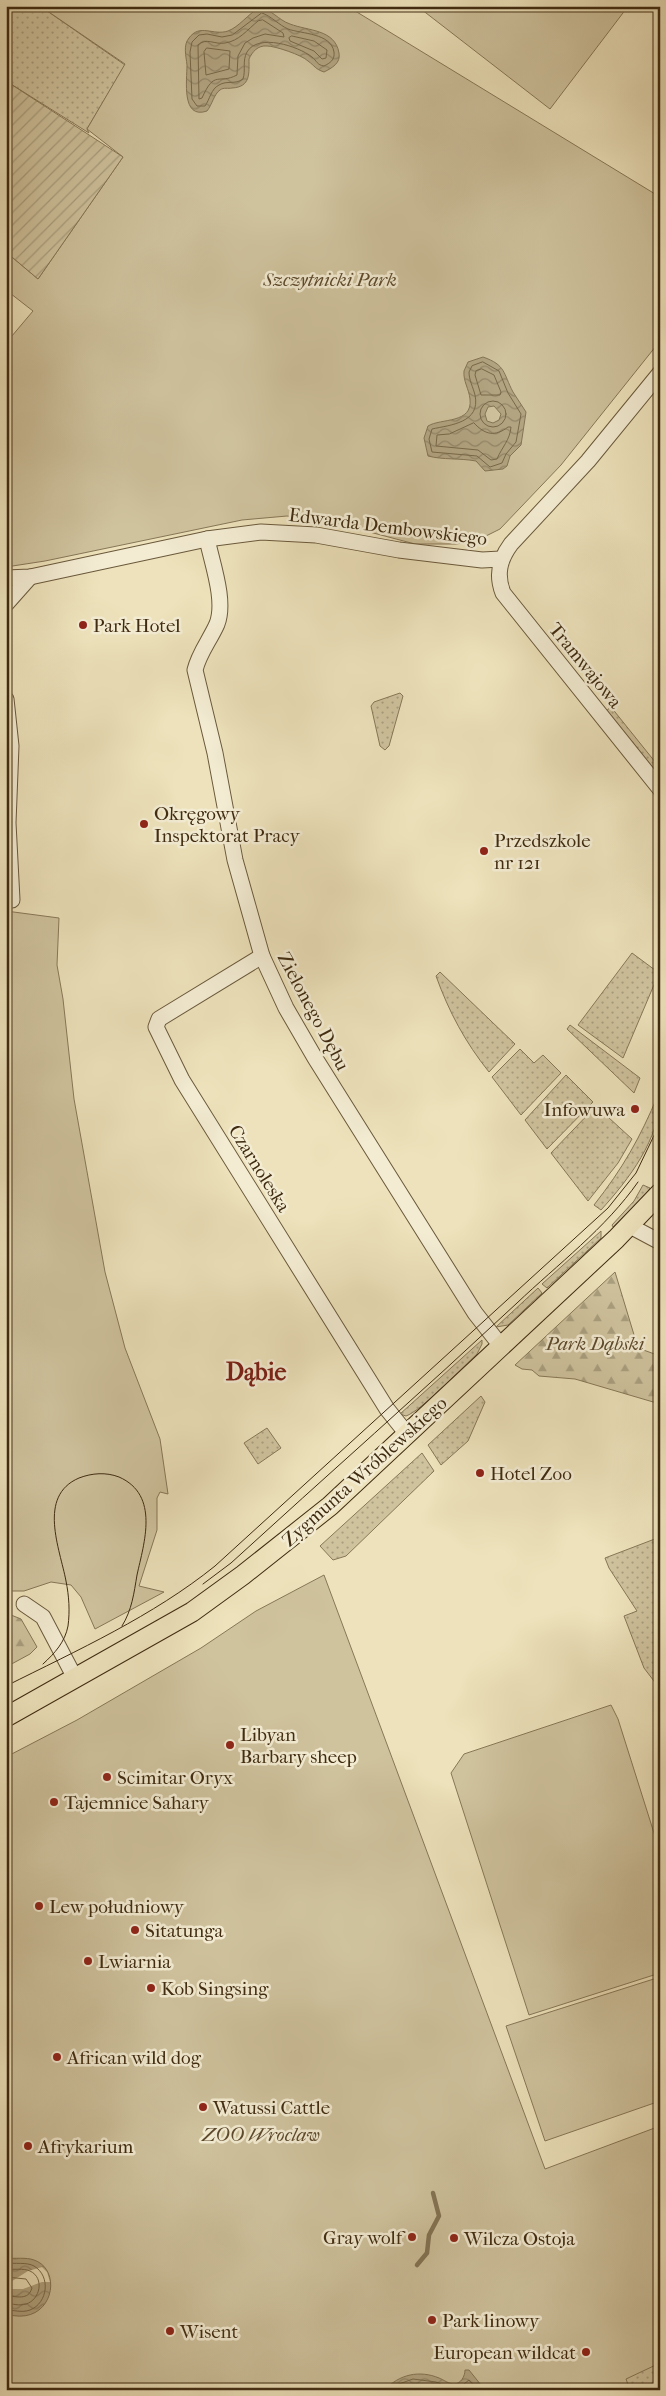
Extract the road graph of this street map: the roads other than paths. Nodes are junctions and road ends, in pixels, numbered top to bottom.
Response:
1 (660, 373) edge
2 (208, 539) junction
3 (501, 559) junction
4 (30, 577) junction
5 (6, 578) edge
6 (6, 604) edge
7 (6, 699) edge
8 (660, 789) edge
9 (12, 900) dead end
10 (262, 956) junction
11 (660, 1193) edge
12 (630, 1226) junction
13 (660, 1242) edge
14 (501, 1346) junction
15 (407, 1434) junction
16 (24, 1604) dead end
17 (75, 1678) junction
18 (6, 1717) edge

1 - 3 street, Edwarda Dembowskiego
2 - 3 street, Edwarda Dembowskiego
2 - 4 street, Edwarda Dembowskiego
2 - 10 street, Zielonego Dębu
3 - 8 street, Tramwajowa
4 - 5 street, Edwarda Dembowskiego
4 - 6 street
7 - 9 street
10 - 14 street, Zielonego Dębu
10 - 15 street, Czarnoleska
11 - 12 main road, Zygmunta Wróblewskiego
12 - 13 street
12 - 14 main road, Zygmunta Wróblewskiego
14 - 15 main road, Zygmunta Wróblewskiego
15 - 17 main road, Zygmunta Wróblewskiego
16 - 17 street
17 - 18 main road, Zygmunta Wróblewskiego

